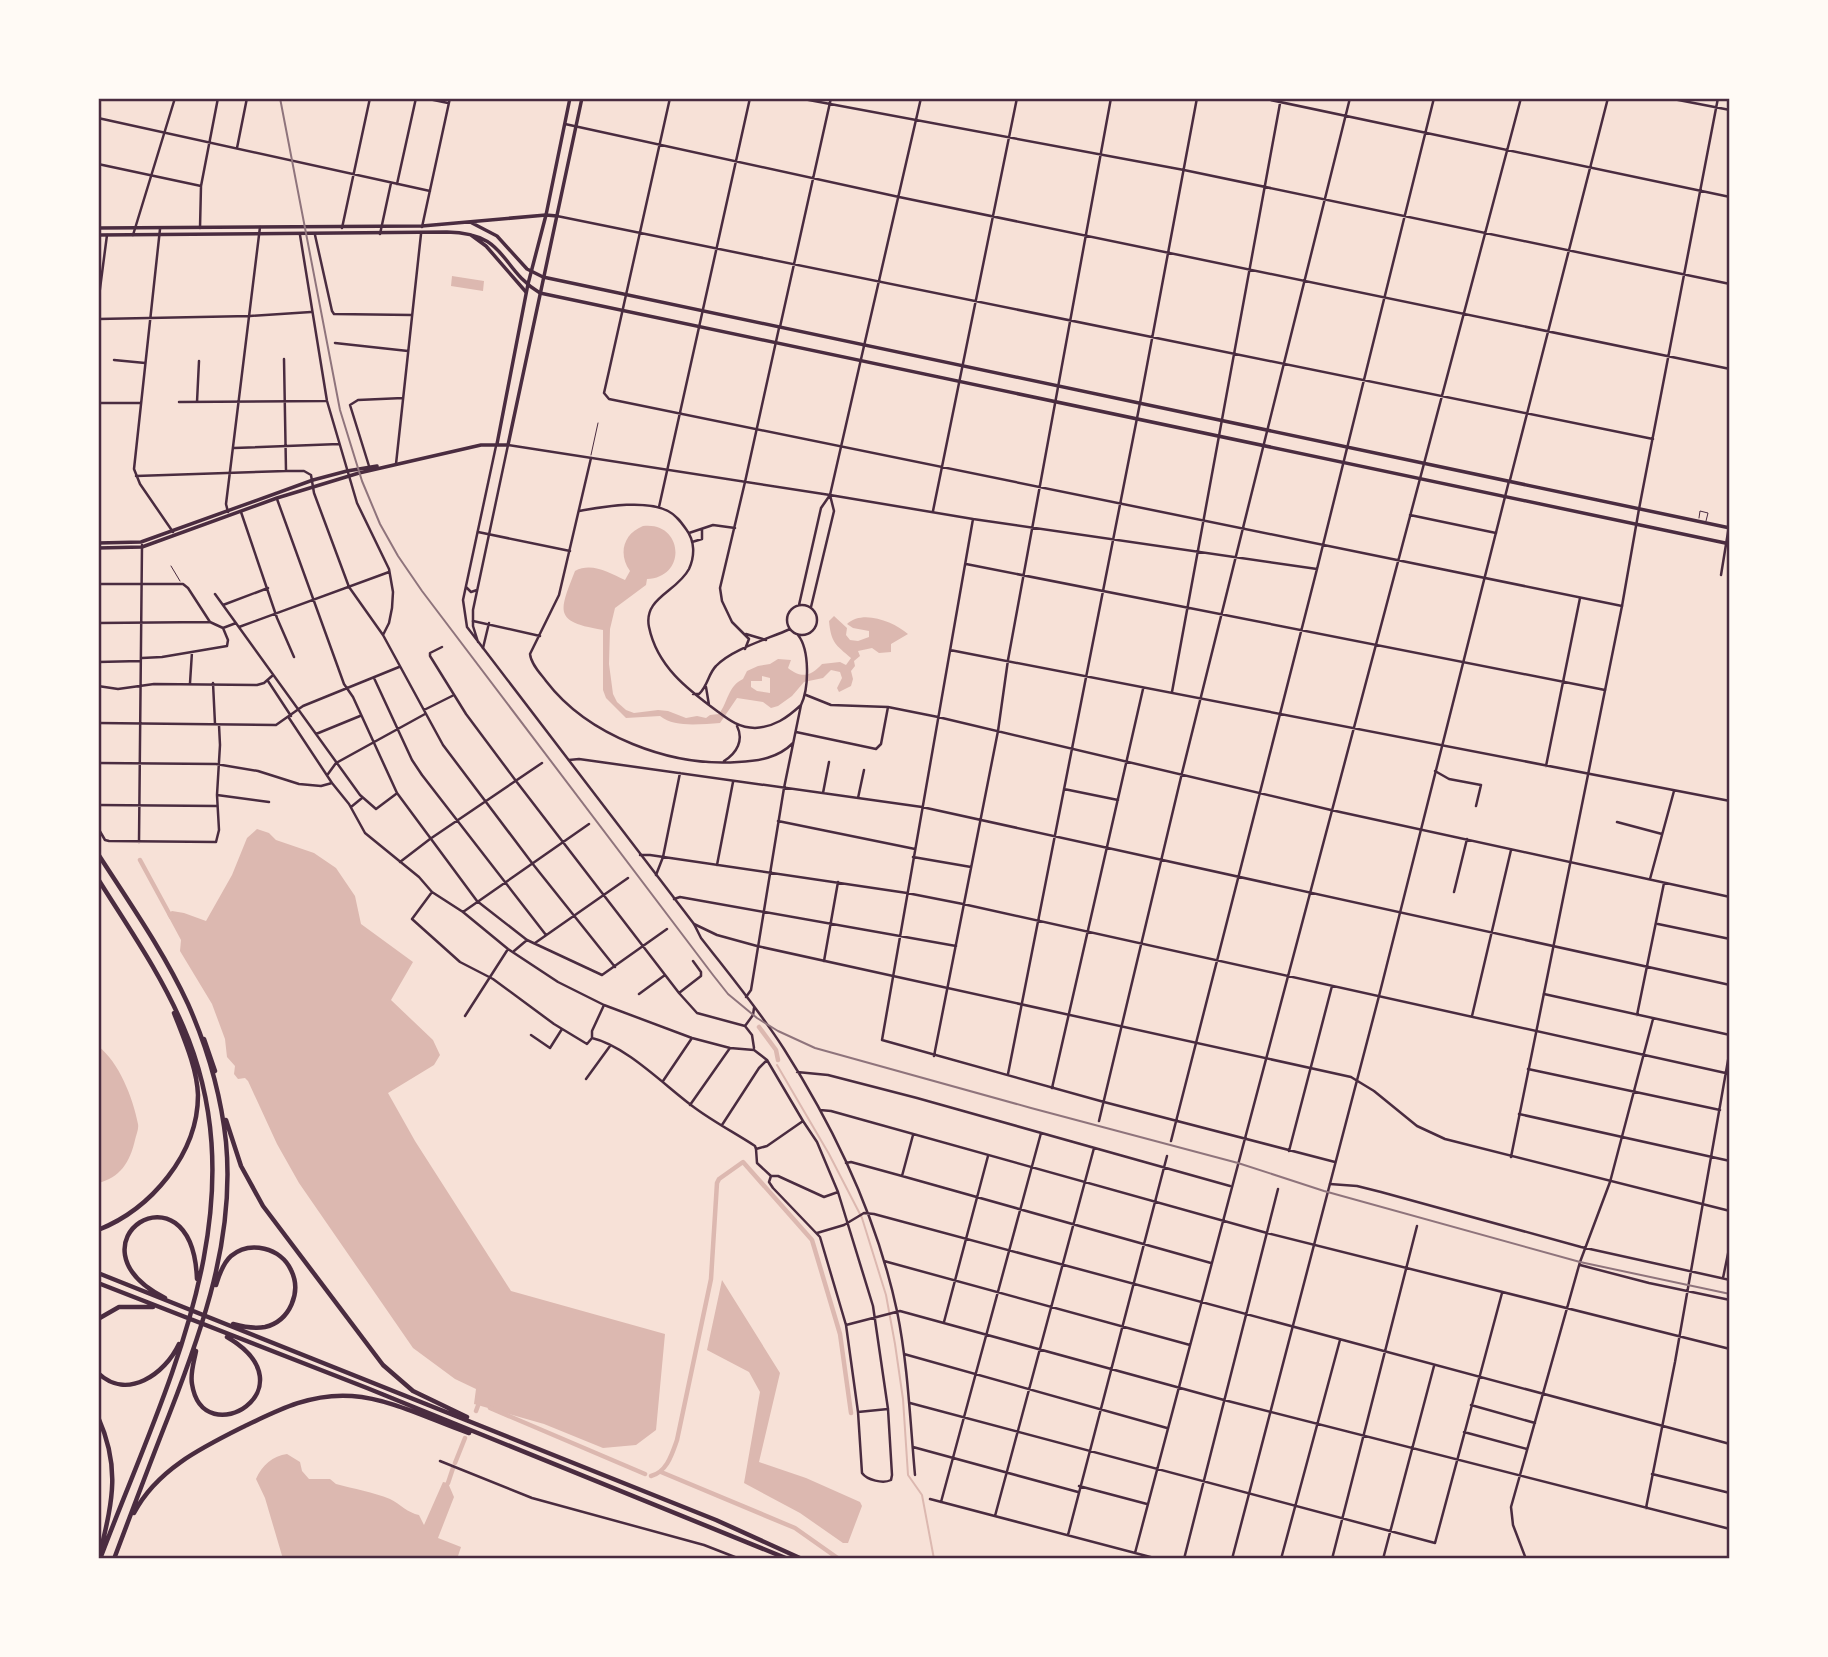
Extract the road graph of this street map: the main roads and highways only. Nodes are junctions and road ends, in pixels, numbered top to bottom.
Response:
1 (570, 98) edge
2 (582, 98) edge
3 (546, 215) junction
4 (557, 216) junction
5 (472, 223) junction
6 (98, 227) edge
7 (469, 234) junction
8 (98, 235) edge
9 (533, 273) junction
10 (542, 277) junction
11 (528, 284) junction
12 (527, 292) junction
13 (540, 293) junction
14 (518, 342) junction
15 (529, 347) junction
16 (516, 352) junction
17 (527, 357) junction
18 (496, 443) junction
19 (393, 464) junction
20 (347, 473) junction
21 (229, 512) junction
22 (1729, 528) edge
23 (1728, 544) edge
24 (98, 546) edge
25 (98, 854) edge
26 (98, 879) edge
27 (167, 992) junction
28 (194, 1022) junction
29 (98, 1230) edge
30 (98, 1273) edge
31 (98, 1283) edge
32 (197, 1288) junction
33 (210, 1302) junction
34 (186, 1309) junction
35 (183, 1317) junction
36 (211, 1318) junction
37 (98, 1319) edge
38 (210, 1328) junction
39 (185, 1331) junction
40 (198, 1340) junction
41 (98, 1374) edge
42 (98, 1417) edge
43 (516, 1440) junction
44 (511, 1447) junction
45 (117, 1549) junction
46 (99, 1559) edge
47 (114, 1559) edge
48 (788, 1559) edge
49 (802, 1559) edge

1 - 3 main road
2 - 4 main road
3 - 4 main road
3 - 5 main road
3 - 9 main road
4 - 10 main road
5 - 6 main road
5 - 9 main road
7 - 8 main road
7 - 11 main road
7 - 12 main road
9 - 10 main road
9 - 11 main road
10 - 13 main road
10 - 22 main road
11 - 12 main road
11 - 13 main road
12 - 14 main road
13 - 15 main road
13 - 23 main road
14 - 15 main road
14 - 16 main road
15 - 17 main road
16 - 17 main road
16 - 18 main road
17 - 18 main road
18 - 19 main road
19 - 20 main road
19 - 20 main road
20 - 21 main road
20 - 21 main road
21 - 24 main road
25 - 28 highway
26 - 27 highway
27 - 29 highway
27 - 32 highway
28 - 33 highway
28 - 43 highway
30 - 34 highway
31 - 35 highway
32 - 34 highway
32 - 39 highway
33 - 36 highway
33 - 40 highway
34 - 36 highway
35 - 37 highway
35 - 38 highway
36 - 43 highway
38 - 40 highway
38 - 44 highway
39 - 41 highway
39 - 46 highway
40 - 45 highway
42 - 46 highway
43 - 49 highway
44 - 45 highway
44 - 48 highway
45 - 47 highway

